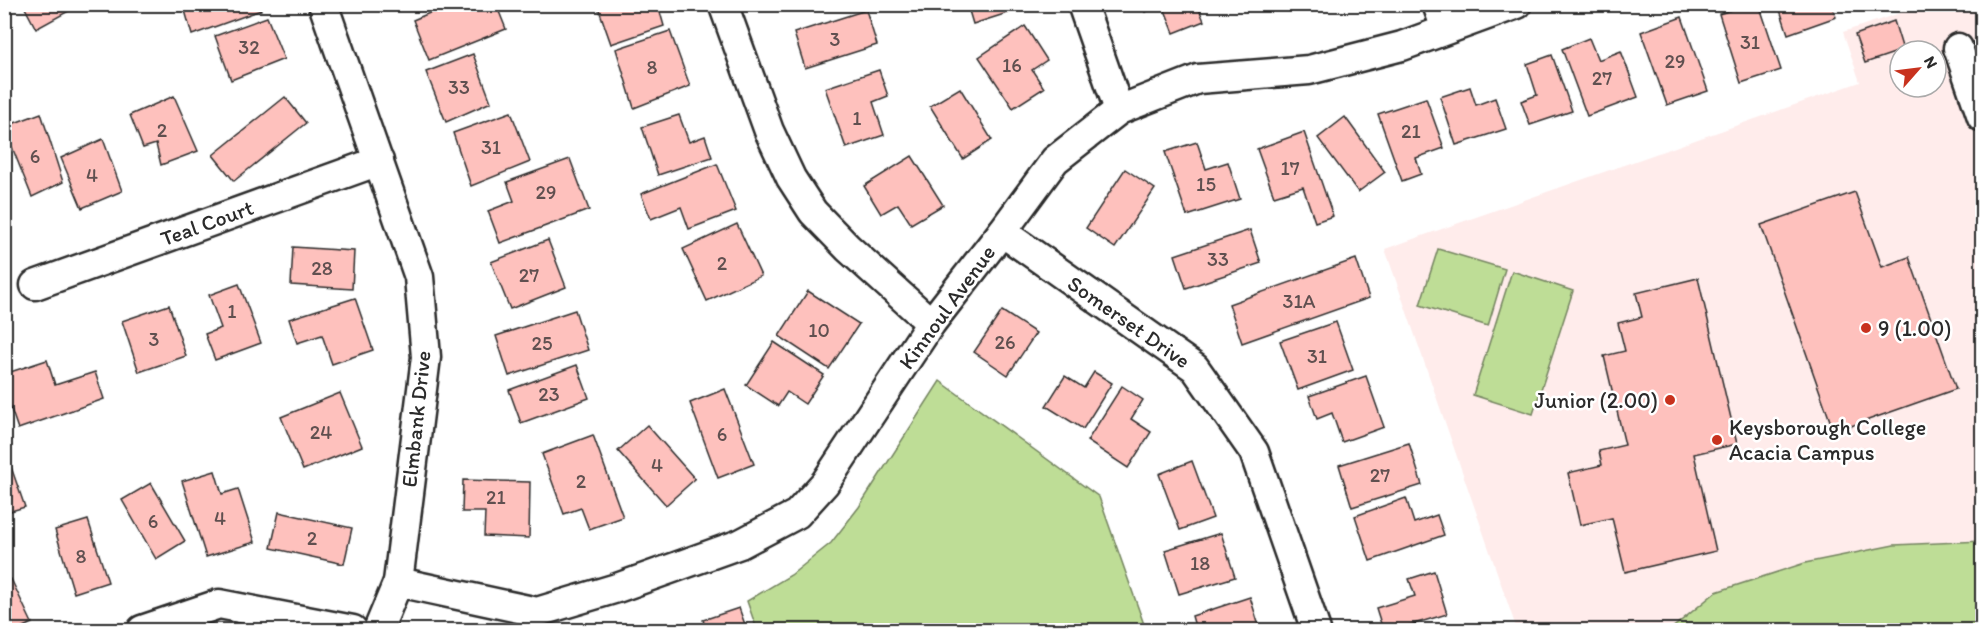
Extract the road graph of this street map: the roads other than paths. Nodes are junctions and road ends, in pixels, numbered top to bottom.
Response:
1 (323, 4) edge
2 (723, 4) edge
3 (1082, 4) edge
4 (1517, 4) edge
5 (1442, 17) edge
6 (1958, 48) dead end
7 (1119, 110) junction
8 (1983, 117) edge
9 (380, 161) junction
10 (1002, 232) junction
11 (35, 285) dead end
12 (932, 323) junction
13 (398, 582) junction
14 (142, 630) edge
15 (353, 630) edge
16 (378, 630) edge
17 (1316, 630) edge

1 - 9 street, Elmbank Drive
2 - 12 street
3 - 7 street
4 - 5 street, Kinnoul Avenue
5 - 7 street, Kinnoul Avenue
6 - 8 street
7 - 10 street, Kinnoul Avenue
9 - 11 street, Teal Court
9 - 13 street, Elmbank Drive
10 - 12 street, Kinnoul Avenue
10 - 17 street, Somerset Drive
12 - 13 street, Kinnoul Avenue
13 - 16 street, Elmbank Drive
14 - 15 street

